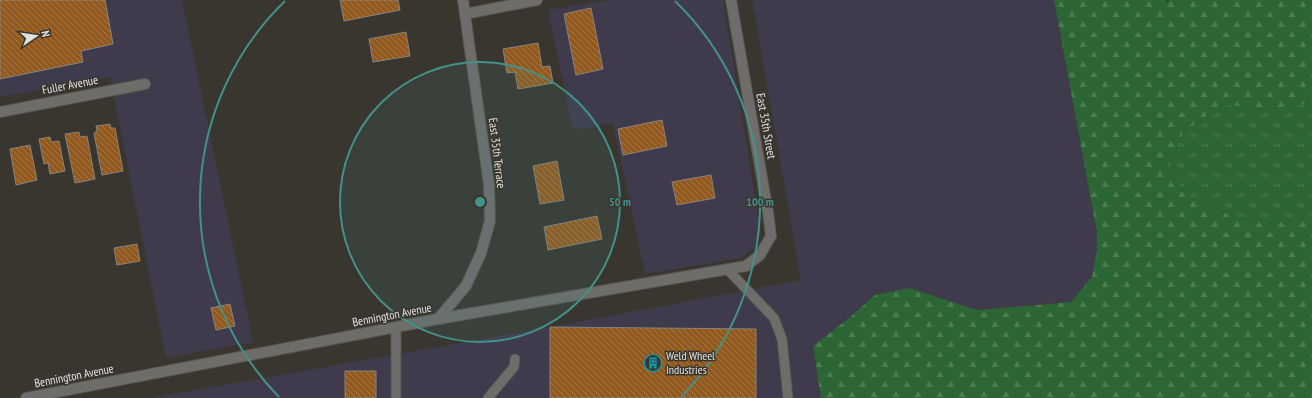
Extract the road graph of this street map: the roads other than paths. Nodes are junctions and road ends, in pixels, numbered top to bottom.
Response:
1 (462, 0) edge
2 (536, 0) edge
3 (731, 0) edge
4 (465, 14) junction
5 (145, 84) dead end
6 (0, 112) edge
7 (760, 255) joint
8 (727, 269) junction
9 (438, 319) junction
10 (396, 327) junction
11 (515, 359) dead end
12 (26, 398) edge
13 (396, 398) edge
14 (488, 398) edge
15 (788, 398) edge

1 - 4 street, East 35th Terrace
2 - 4 street
3 - 7 street, East 35th Street
4 - 9 street, East 35th Terrace
5 - 6 street, Fuller Avenue
7 - 8 street, Bennington Avenue
8 - 9 street, Bennington Avenue
8 - 15 lane
9 - 10 street, Bennington Avenue
10 - 12 street, Bennington Avenue
10 - 13 lane
11 - 14 lane

